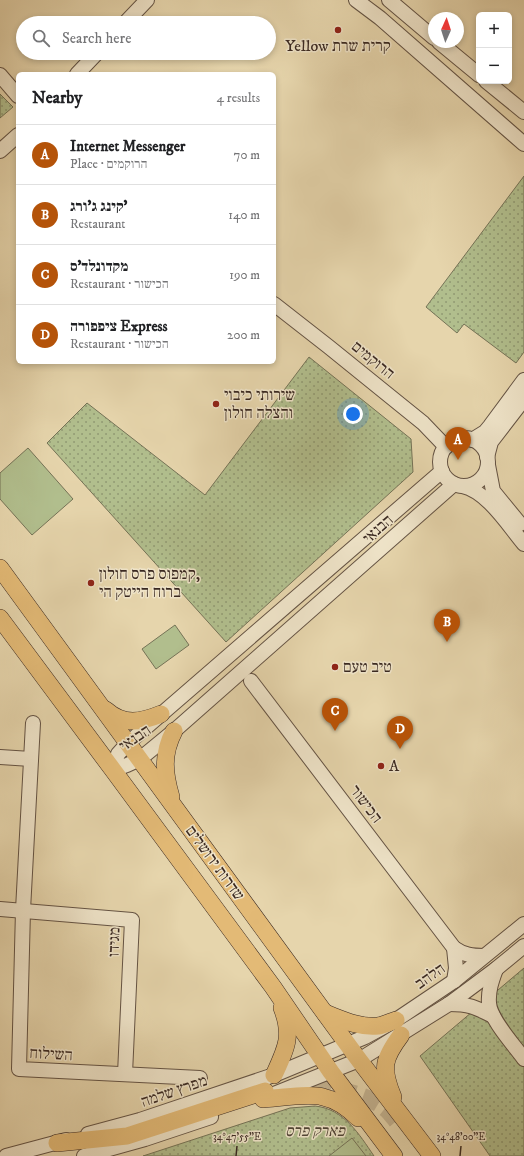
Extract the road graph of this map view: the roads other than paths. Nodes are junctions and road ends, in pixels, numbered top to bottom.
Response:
1 (147, 0) edge
2 (391, 1) edge
3 (358, 2) edge
4 (132, 16) edge
5 (428, 33) edge
6 (446, 48) edge
7 (90, 60) edge
8 (79, 72) edge
9 (476, 73) edge
10 (0, 75) edge
11 (490, 84) edge
12 (16, 94) edge
13 (524, 112) edge
14 (16, 137) edge
15 (524, 144) edge
16 (0, 152) edge
17 (276, 306) edge
18 (524, 380) edge
19 (524, 399) edge
20 (472, 440) junction
21 (446, 447) junction
22 (488, 461) junction
23 (442, 471) junction
24 (458, 485) junction
25 (524, 529) edge
26 (524, 544) edge
27 (0, 568) edge
28 (0, 618) edge
29 (254, 662) junction
30 (232, 681) junction
31 (251, 681) junction
32 (99, 704) junction
33 (161, 714) junction
34 (33, 723) dead end
35 (174, 731) junction
36 (128, 743) junction
37 (0, 758) edge
38 (31, 759) junction
39 (140, 759) junction
40 (113, 770) junction
41 (174, 808) junction
42 (0, 910) edge
43 (24, 910) junction
44 (524, 924) edge
45 (524, 946) edge
46 (454, 948) junction
47 (484, 956) junction
48 (496, 969) junction
49 (454, 981) junction
50 (273, 987) junction
51 (449, 1004) junction
52 (324, 1012) junction
53 (493, 1016) junction
54 (399, 1028) junction
55 (348, 1044) junction
56 (320, 1056) junction
57 (524, 1059) edge
58 (360, 1060) junction
59 (331, 1072) junction
60 (125, 1074) junction
61 (274, 1075) junction
62 (200, 1078) dead end
63 (264, 1095) junction
64 (400, 1125) tunnel mouth
65 (415, 1133) junction
66 (383, 1141) junction
67 (57, 1142) junction
68 (6, 1156) edge
69 (84, 1156) edge
70 (394, 1156) edge
71 (422, 1156) edge
72 (432, 1156) edge

1 - 4 street
2 - 3 street
2 - 5 street
3 - 15 street
6 - 9 street
7 - 8 street
10 - 12 street
11 - 13 street
14 - 16 street
17 - 21 street, הרוקמים
18 - 20 street
19 - 22 street
20 - 21 street
20 - 22 street
21 - 23 street
22 - 24 street
22 - 25 street
23 - 24 street
23 - 33 street, הבנאי
24 - 26 street
24 - 29 street, הבנאי
27 - 32 main road, שדרות ירושלים
28 - 40 main road, שדרות ירושלים
29 - 30 street, הבנאי
29 - 31 street
30 - 31 street
30 - 35 street, הבנאי
31 - 46 street, הכישור
32 - 33 main road
32 - 36 main road, שדרות ירושלים
33 - 36 street, הבנאי
34 - 38 street, השילוח
35 - 39 street, הבנאי
35 - 41 main road
36 - 39 main road, שדרות ירושלים
36 - 40 street, הבנאי
37 - 38 street
38 - 43 street, השילוח
39 - 40 street, הבנאי
39 - 41 main road, שדרות ירושלים
40 - 50 main road, שדרות ירושלים
41 - 52 main road, שדרות ירושלים
42 - 43 street, מגידו
43 - 60 street, מגידו
43 - 60 street, השילוח
44 - 47 street, הלהב
45 - 48 street, הלהב
46 - 47 street
46 - 49 street
47 - 49 street, הלהב
48 - 51 street, הלהב
48 - 53 street
49 - 54 street, הלהב
50 - 56 main road, שדרות ירושלים
50 - 61 main road
51 - 53 street
51 - 54 street, הלהב
52 - 54 main road
52 - 55 main road, שדרות ירושלים
53 - 57 street
54 - 55 street, הלהב
54 - 58 street, הלהב
54 - 65 main road
55 - 56 street, מפרץ שלמה
55 - 58 main road, שדרות ירושלים
56 - 59 main road, שדרות ירושלים
56 - 61 street, מפרץ שלמה
58 - 59 street
58 - 65 main road, שדרות ירושלים
59 - 63 street
59 - 66 main road, שדרות ירושלים
60 - 62 street, השילוח
61 - 67 street, מפרץ שלמה
63 - 66 main road
63 - 67 main road
63 - 69 street
64 - 71 main road
65 - 72 main road, שדרות ירושלים
66 - 70 main road, שדרות ירושלים
67 - 68 street, מפרץ שלמה

